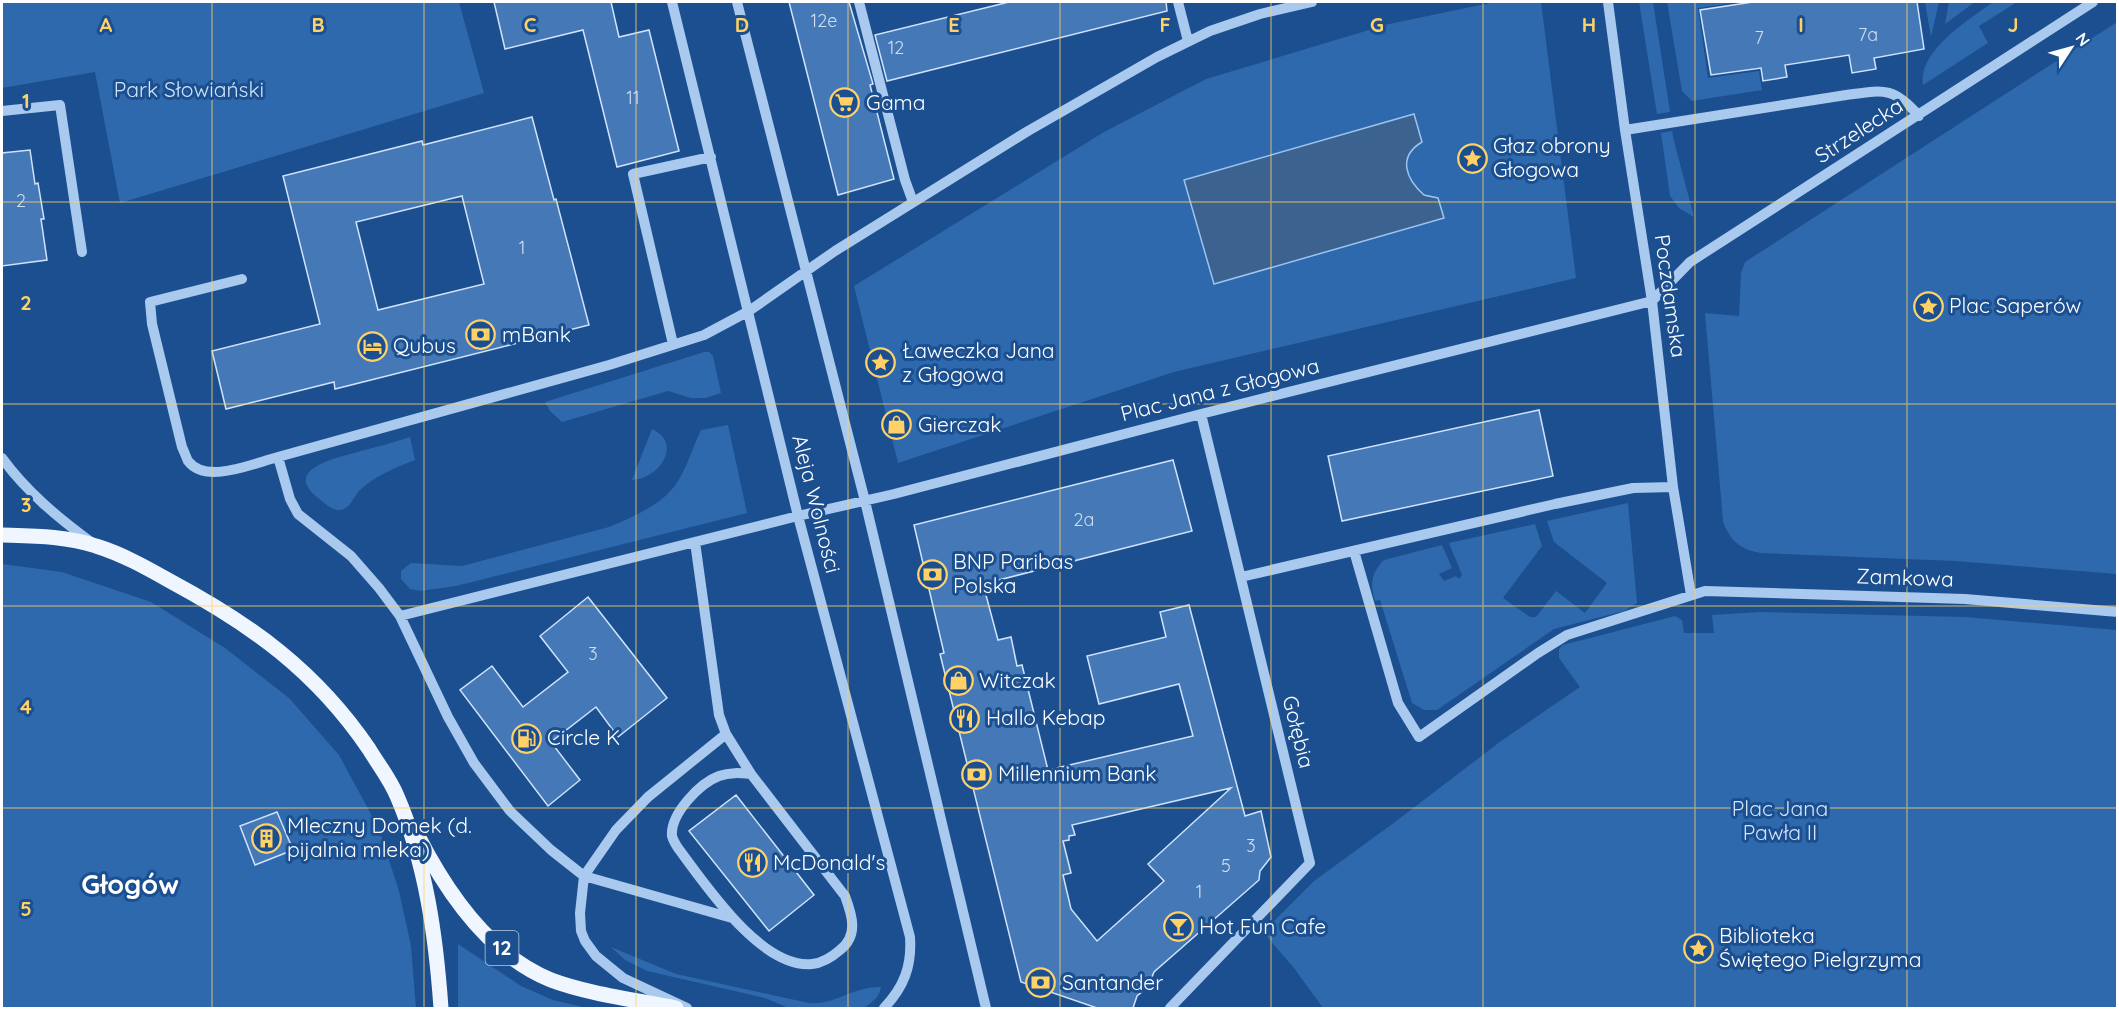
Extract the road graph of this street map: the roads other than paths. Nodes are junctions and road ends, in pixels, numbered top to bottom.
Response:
1 (672, 2) edge
2 (737, 2) edge
3 (859, 2) edge
4 (1178, 2) edge
5 (1312, 2) edge
6 (1608, 2) edge
7 (2093, 2) edge
8 (1188, 41) junction
9 (2, 111) edge
10 (1918, 116) junction
11 (1624, 130) junction
12 (711, 157) junction
13 (913, 202) junction
14 (82, 252) dead end
15 (806, 270) junction
16 (242, 279) dead end
17 (1652, 301) junction
18 (749, 311) junction
19 (673, 344) junction
20 (1201, 414) junction
21 (278, 457) junction
22 (2, 458) edge
23 (1673, 487) junction
24 (865, 501) junction
25 (798, 516) junction
26 (2, 535) edge
27 (695, 542) junction
28 (96, 545) junction
29 (1354, 551) junction
30 (1241, 577) junction
31 (1691, 595) junction
32 (2118, 612) edge
33 (400, 616) junction
34 (726, 734) junction
35 (751, 774) junction
36 (397, 795) junction
37 (584, 876) junction
38 (732, 918) junction
39 (441, 1008) edge
40 (676, 1008) edge
41 (687, 1008) edge
42 (884, 1008) edge
43 (986, 1008) edge
44 (1170, 1008) edge

1 - 12 street, Aleja Wolności
2 - 15 street
3 - 13 street
4 - 8 street
5 - 8 street
6 - 11 street, Poczdamska
7 - 10 street, Strzelecka
8 - 13 street
9 - 14 street
10 - 11 street
10 - 17 street, Strzelecka
11 - 17 street, Poczdamska
12 - 18 street, Aleja Wolności
12 - 19 street
13 - 15 street
15 - 18 street
15 - 24 street
16 - 21 street
17 - 20 street, Plac Jana z Głogowa
17 - 23 street, Poczdamska
18 - 19 street
18 - 25 street, Aleja Wolności
19 - 21 street
20 - 24 street, Plac Jana z Głogowa
20 - 30 street, Gołębia
21 - 33 street
22 - 28 street
23 - 29 street
23 - 31 street, Poczdamska
24 - 25 street, Plac Jana z Głogowa
24 - 43 street
25 - 27 street, Plac Jana z Głogowa
25 - 42 street, Aleja Wolności
26 - 28 main road, 12
27 - 33 street, Plac Jana z Głogowa
27 - 34 street
28 - 36 main road, 12
29 - 30 street
29 - 31 street
30 - 44 street, Gołębia
31 - 32 street, Zamkowa
33 - 37 street
34 - 35 street
34 - 37 street
35 - 38 street
35 - 38 street
36 - 39 main road, 12
36 - 40 main road, 12
37 - 38 street
37 - 41 street

